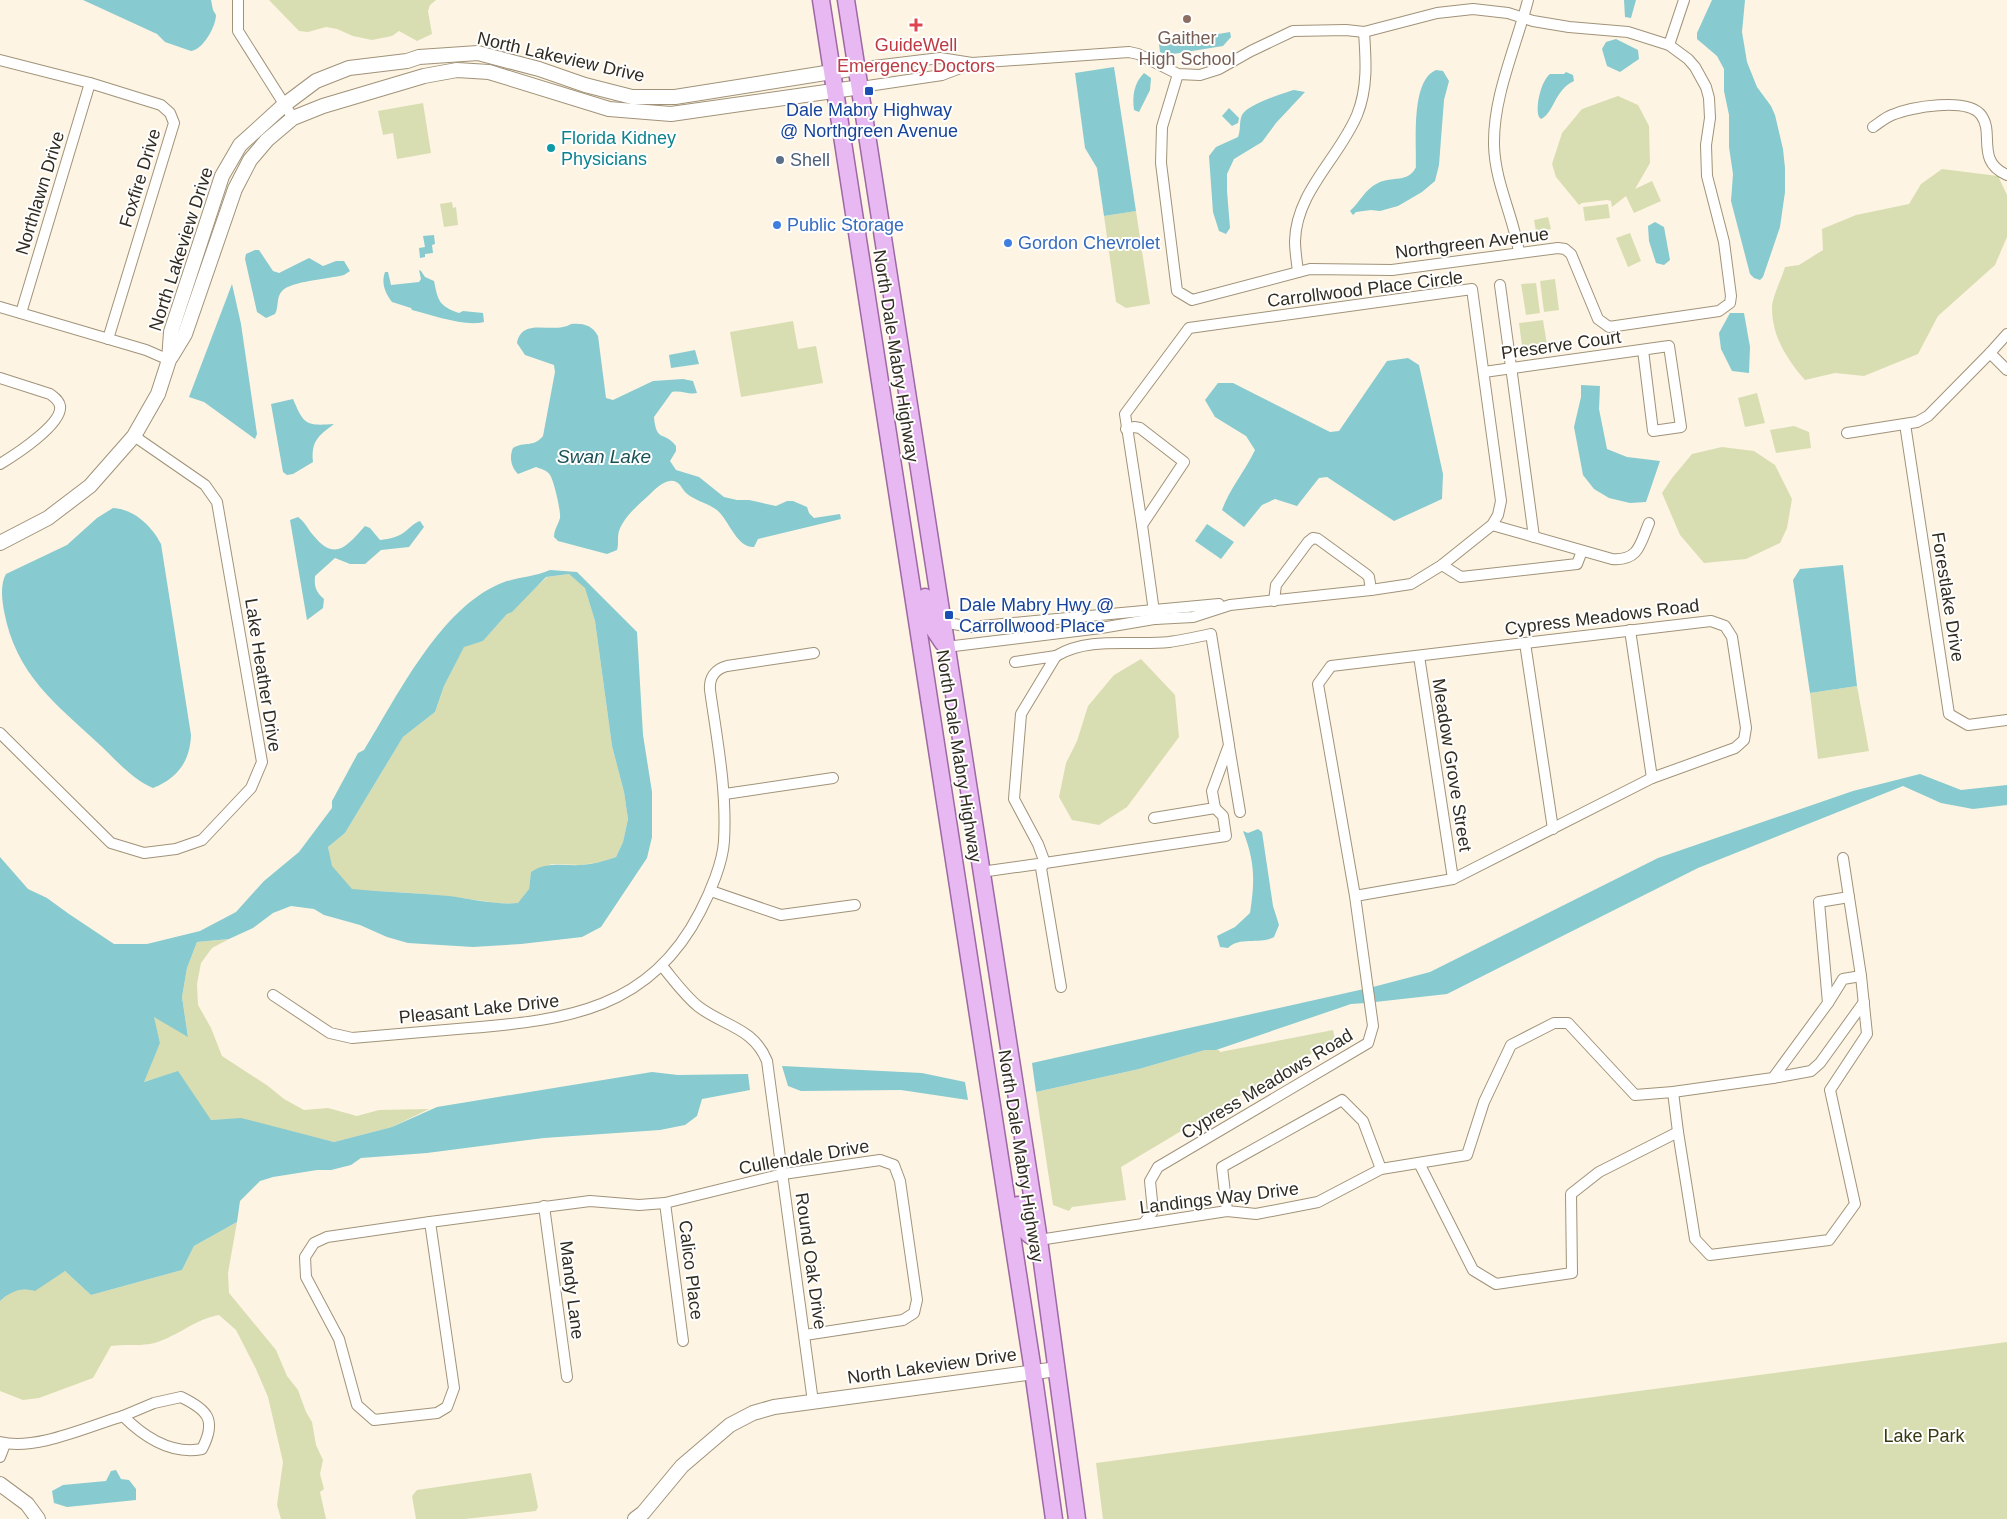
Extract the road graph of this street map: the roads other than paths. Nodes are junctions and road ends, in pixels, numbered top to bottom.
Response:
1 (238, 0) edge
2 (821, 0) edge
3 (846, 0) edge
4 (1528, 0) edge
5 (1684, 0) edge
6 (1523, 18) junction
7 (1364, 32) junction
8 (1669, 44) junction
9 (434, 56) junction
10 (0, 61) edge
11 (972, 63) junction
12 (857, 68) junction
13 (831, 72) junction
14 (440, 73) junction
15 (1178, 74) junction
16 (90, 83) junction
17 (861, 87) junction
18 (834, 91) junction
19 (284, 105) junction
20 (293, 118) junction
21 (1873, 127) dead end
22 (2007, 175) edge
23 (212, 230) junction
24 (1519, 252) junction
25 (1298, 272) junction
26 (1500, 285) dead end
27 (0, 307) edge
28 (21, 313) junction
29 (2007, 334) edge
30 (108, 339) junction
31 (1643, 350) junction
32 (1990, 353) junction
33 (169, 360) junction
34 (1512, 368) junction
35 (2007, 370) edge
36 (1484, 372) junction
37 (0, 378) edge
38 (884, 408) junction
39 (1905, 424) junction
40 (1126, 430) junction
41 (1847, 433) dead end
42 (134, 436) junction
43 (0, 464) edge
44 (1649, 522) dead end
45 (1142, 525) junction
46 (1492, 525) junction
47 (1534, 537) junction
48 (0, 543) edge
49 (1582, 551) junction
50 (1442, 565) junction
51 (1371, 590) junction
52 (1274, 601) junction
53 (1230, 605) junction
54 (1154, 614) junction
55 (1098, 616) junction
56 (942, 622) junction
57 (1027, 622) junction
58 (1101, 628) junction
59 (1630, 630) junction
60 (1029, 637) junction
61 (1104, 643) junction
62 (1524, 643) junction
63 (946, 647) junction
64 (814, 653) dead end
65 (1056, 656) junction
66 (1419, 656) junction
67 (1015, 662) dead end
68 (2007, 720) edge
69 (0, 733) edge
70 (1229, 745) junction
71 (833, 778) dead end
72 (1652, 778) junction
73 (725, 794) junction
74 (1215, 808) junction
75 (1240, 812) dead end
76 (1154, 818) dead end
77 (1553, 829) junction
78 (1843, 858) dead end
79 (1045, 863) junction
80 (981, 872) junction
81 (1453, 879) junction
82 (711, 891) junction
83 (1355, 896) junction
84 (1849, 897) junction
85 (855, 905) dead end
86 (662, 966) junction
87 (1861, 976) junction
88 (1061, 987) dead end
89 (273, 995) dead end
90 (1864, 1002) junction
91 (1828, 1003) junction
92 (982, 1037) junction
93 (1773, 1078) junction
94 (1673, 1092) junction
95 (1678, 1132) junction
96 (1419, 1163) junction
97 (1381, 1168) junction
98 (783, 1174) junction
99 (665, 1203) junction
100 (544, 1206) junction
101 (1227, 1211) junction
102 (430, 1222) junction
103 (1144, 1223) junction
104 (1039, 1240) junction
105 (805, 1335) junction
106 (684, 1341) dead end
107 (1057, 1369) junction
108 (1034, 1371) junction
109 (567, 1377) dead end
110 (813, 1402) junction
111 (123, 1416) junction
112 (2, 1443) edge
113 (0, 1457) edge
114 (0, 1484) edge
115 (38, 1519) edge
116 (635, 1519) edge
117 (1054, 1519) edge
118 (1077, 1519) edge

1 - 19 street
2 - 13 main road, North Dale Mabry Highway
3 - 12 main road, North Dale Mabry Highway
4 - 6 street
5 - 8 street
6 - 7 street, Northgreen Avenue
6 - 8 street, Northgreen Avenue
6 - 24 street
7 - 15 street, Northgreen Avenue
7 - 25 street
8 - 24 street, Northgreen Avenue
9 - 13 street, North Lakeview Drive
9 - 14 street
9 - 19 street, North Lakeview Drive
10 - 16 street, Foxfire Drive
11 - 12 street, Northgreen Avenue
11 - 15 street, Northgreen Avenue
11 - 17 street, Northgreen Avenue
12 - 13 street, North Lakeview Drive
12 - 17 main road, North Dale Mabry Highway
13 - 18 main road, North Dale Mabry Highway
14 - 18 street, North Lakeview Drive
14 - 20 street, North Lakeview Drive
15 - 25 street, Northgreen Avenue
16 - 28 street, Northlawn Drive
16 - 30 street, Foxfire Drive
17 - 18 street, North Lakeview Drive
17 - 56 main road, North Dale Mabry Highway
18 - 38 main road, North Dale Mabry Highway
19 - 20 street
19 - 23 street, North Lakeview Drive
20 - 23 street, North Lakeview Drive
21 - 22 street
23 - 33 street, North Lakeview Drive
24 - 25 street, Northgreen Avenue
26 - 34 street
27 - 28 street
28 - 30 street
29 - 32 street
30 - 33 street
31 - 31 street, Preserve Court
31 - 34 street, Preserve Court
32 - 35 street
32 - 39 street
33 - 42 street, North Lakeview Drive
34 - 36 street, Preserve Court
34 - 47 street
36 - 40 street, Carrollwood Place Circle
36 - 46 street, Carrollwood Place Circle
37 - 43 street
38 - 63 main road
38 - 92 main road, North Dale Mabry Highway
39 - 41 street
39 - 68 street, Forestlake Drive
40 - 45 street, Carrollwood Place Circle
40 - 45 street
42 - 48 street, North Lakeview Drive
42 - 69 street, Lake Heather Drive
44 - 49 street
45 - 54 street, Carrollwood Place Circle
46 - 47 street
46 - 50 street
47 - 49 street
49 - 50 street
50 - 51 street
51 - 52 street
51 - 52 street
52 - 53 street
53 - 54 street
53 - 54 street
54 - 55 street
54 - 58 street
55 - 57 street
55 - 58 street
56 - 57 street
56 - 63 main road, North Dale Mabry Highway
57 - 60 street
58 - 60 street
58 - 61 street
59 - 62 street, Cypress Meadows Road
59 - 72 street
59 - 72 street, Cypress Meadows Road
60 - 63 street
61 - 65 street
61 - 70 street
62 - 66 street, Cypress Meadows Road
62 - 77 street
63 - 80 main road, North Dale Mabry Highway
64 - 73 street, Pleasant Lake Drive
65 - 67 street
65 - 79 street
66 - 81 street, Meadow Grove Street
66 - 83 street, Cypress Meadows Road
70 - 74 street
70 - 75 street
71 - 73 street
72 - 77 street, Cypress Meadows Road
73 - 82 street, Pleasant Lake Drive
74 - 76 street
74 - 79 street
77 - 81 street, Cypress Meadows Road
78 - 84 street
79 - 80 street
79 - 88 street
80 - 104 main road, North Dale Mabry Highway
81 - 83 street, Cypress Meadows Road
82 - 85 street
82 - 86 street, Pleasant Lake Drive
83 - 103 street, Cypress Meadows Road
84 - 87 street
84 - 91 street
86 - 89 street, Pleasant Lake Drive
86 - 98 street, Round Oak Drive
87 - 90 street
87 - 91 street
90 - 93 street, Landings Way Drive
90 - 95 street
91 - 93 street
92 - 104 main road
92 - 108 main road, North Dale Mabry Highway
93 - 94 street, Landings Way Drive
94 - 95 street
94 - 96 street, Landings Way Drive
95 - 96 street
96 - 97 street, Landings Way Drive
97 - 101 street, Landings Way Drive
97 - 101 street
98 - 99 street, Cullendale Drive
98 - 105 street, Round Oak Drive
98 - 105 street, Cullendale Drive
99 - 100 street, Cullendale Drive
99 - 106 street, Calico Place
100 - 102 street, Cullendale Drive
100 - 109 street, Mandy Lane
101 - 103 street, Landings Way Drive
102 - 102 street, Cullendale Drive
103 - 104 street, Landings Way Drive
104 - 107 main road, North Dale Mabry Highway
105 - 110 street, Round Oak Drive
107 - 108 street, North Lakeview Drive
107 - 118 main road, North Dale Mabry Highway
108 - 110 street, North Lakeview Drive
108 - 117 main road, North Dale Mabry Highway
110 - 116 street, North Lakeview Drive
111 - 111 street
111 - 112 street
112 - 113 street
114 - 115 street

